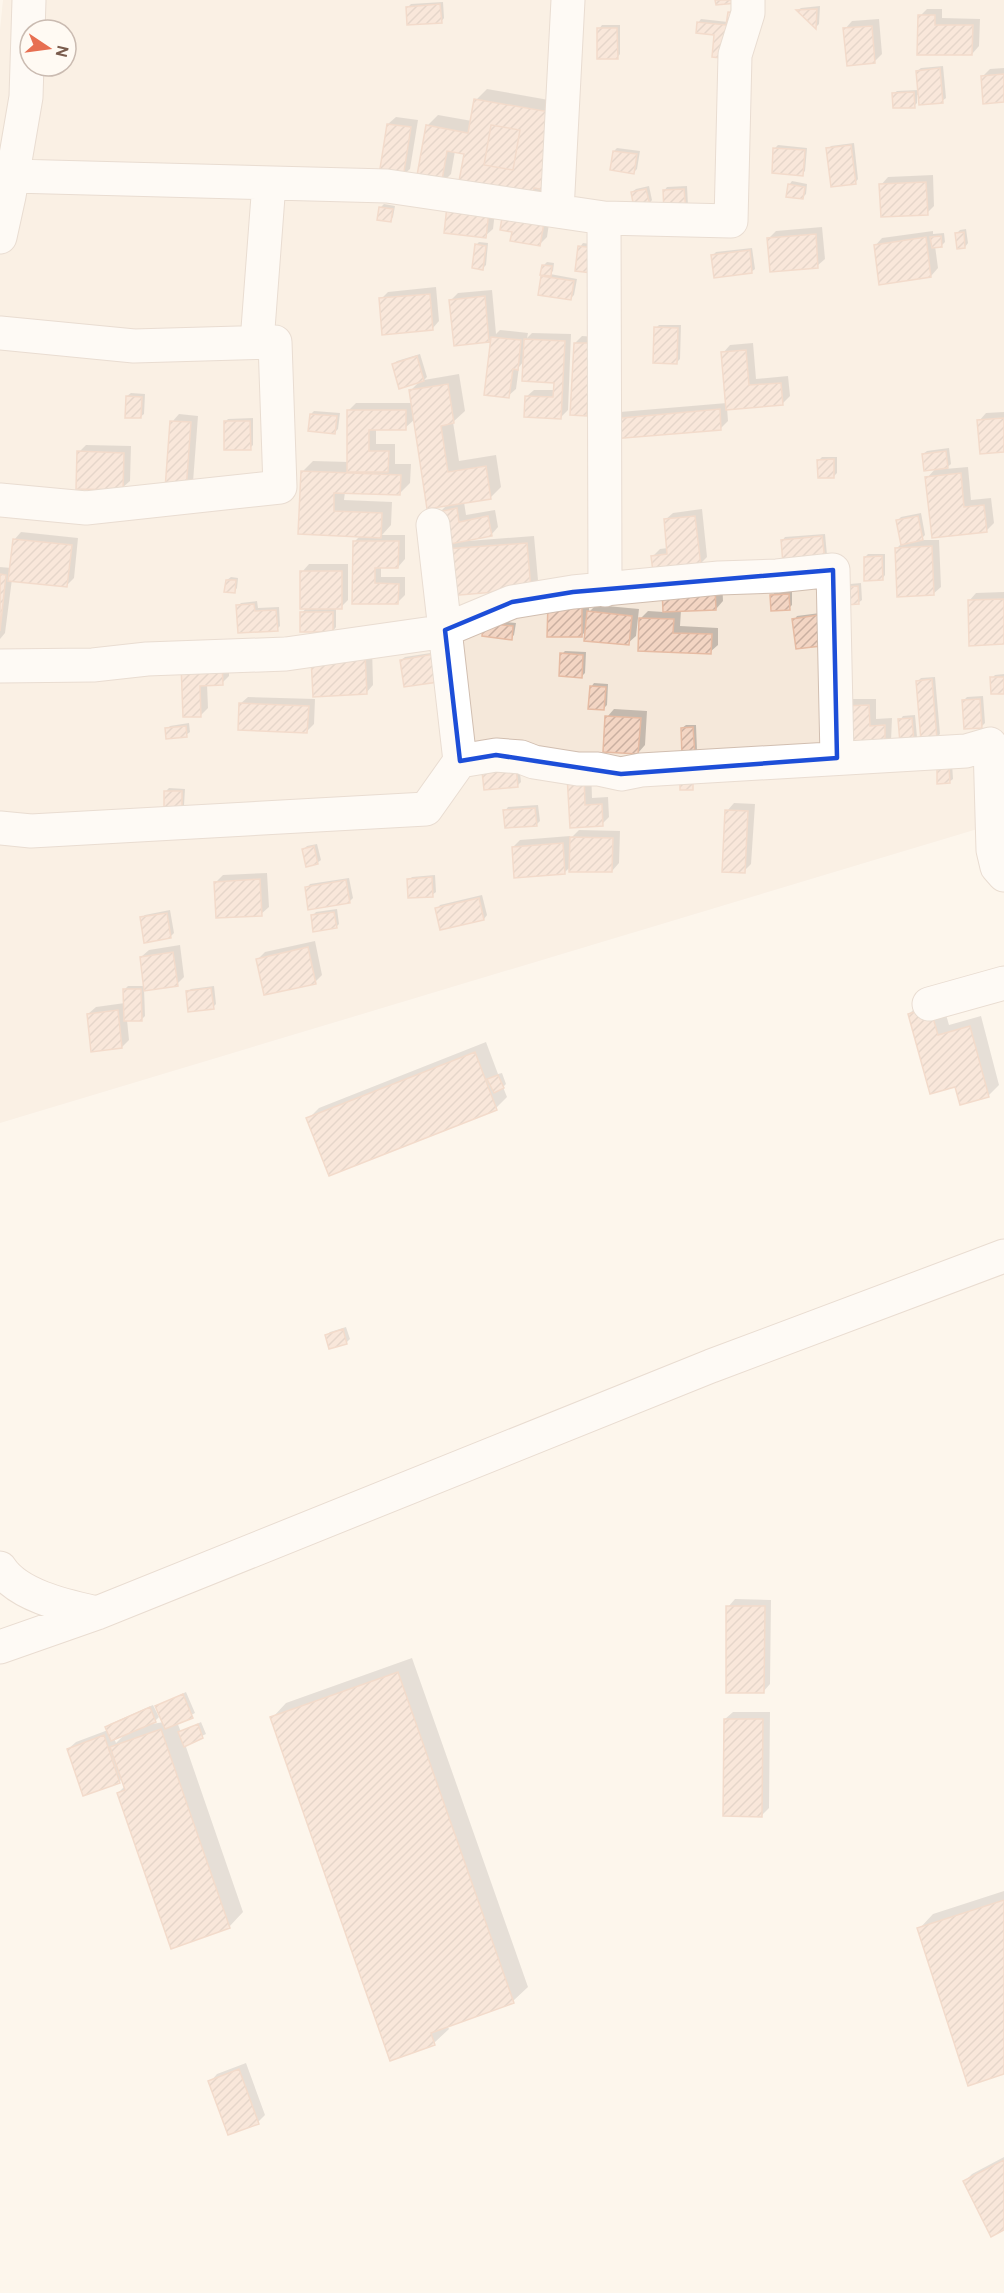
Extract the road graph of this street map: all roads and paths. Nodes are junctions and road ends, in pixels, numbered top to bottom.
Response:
1 (29, 0) edge
2 (568, 0) edge
3 (748, 0) edge
4 (13, 176) junction
5 (269, 183) junction
6 (557, 211) junction
7 (604, 218) junction
8 (0, 237) edge
9 (0, 333) edge
10 (257, 342) junction
11 (0, 500) edge
12 (433, 525) dead end
13 (605, 590) junction
14 (445, 630) junction
15 (0, 666) edge
16 (837, 758) junction
17 (460, 760) junction
18 (0, 828) edge
19 (1004, 875) edge
20 (1004, 983) edge
21 (929, 1004) dead end
22 (1004, 1256) edge
23 (0, 1568) edge
24 (97, 1613) junction
25 (0, 1647) edge

1 - 4 street
2 - 6 street
3 - 7 street
4 - 5 street
4 - 8 street
5 - 6 street
5 - 10 street
6 - 7 street
7 - 13 street
9 - 10 street
10 - 11 street
12 - 14 street
13 - 14 street
13 - 16 street
14 - 15 street
14 - 17 street
16 - 17 street
16 - 19 street
17 - 18 street
20 - 21 street
22 - 24 street
23 - 24 street
24 - 25 street

